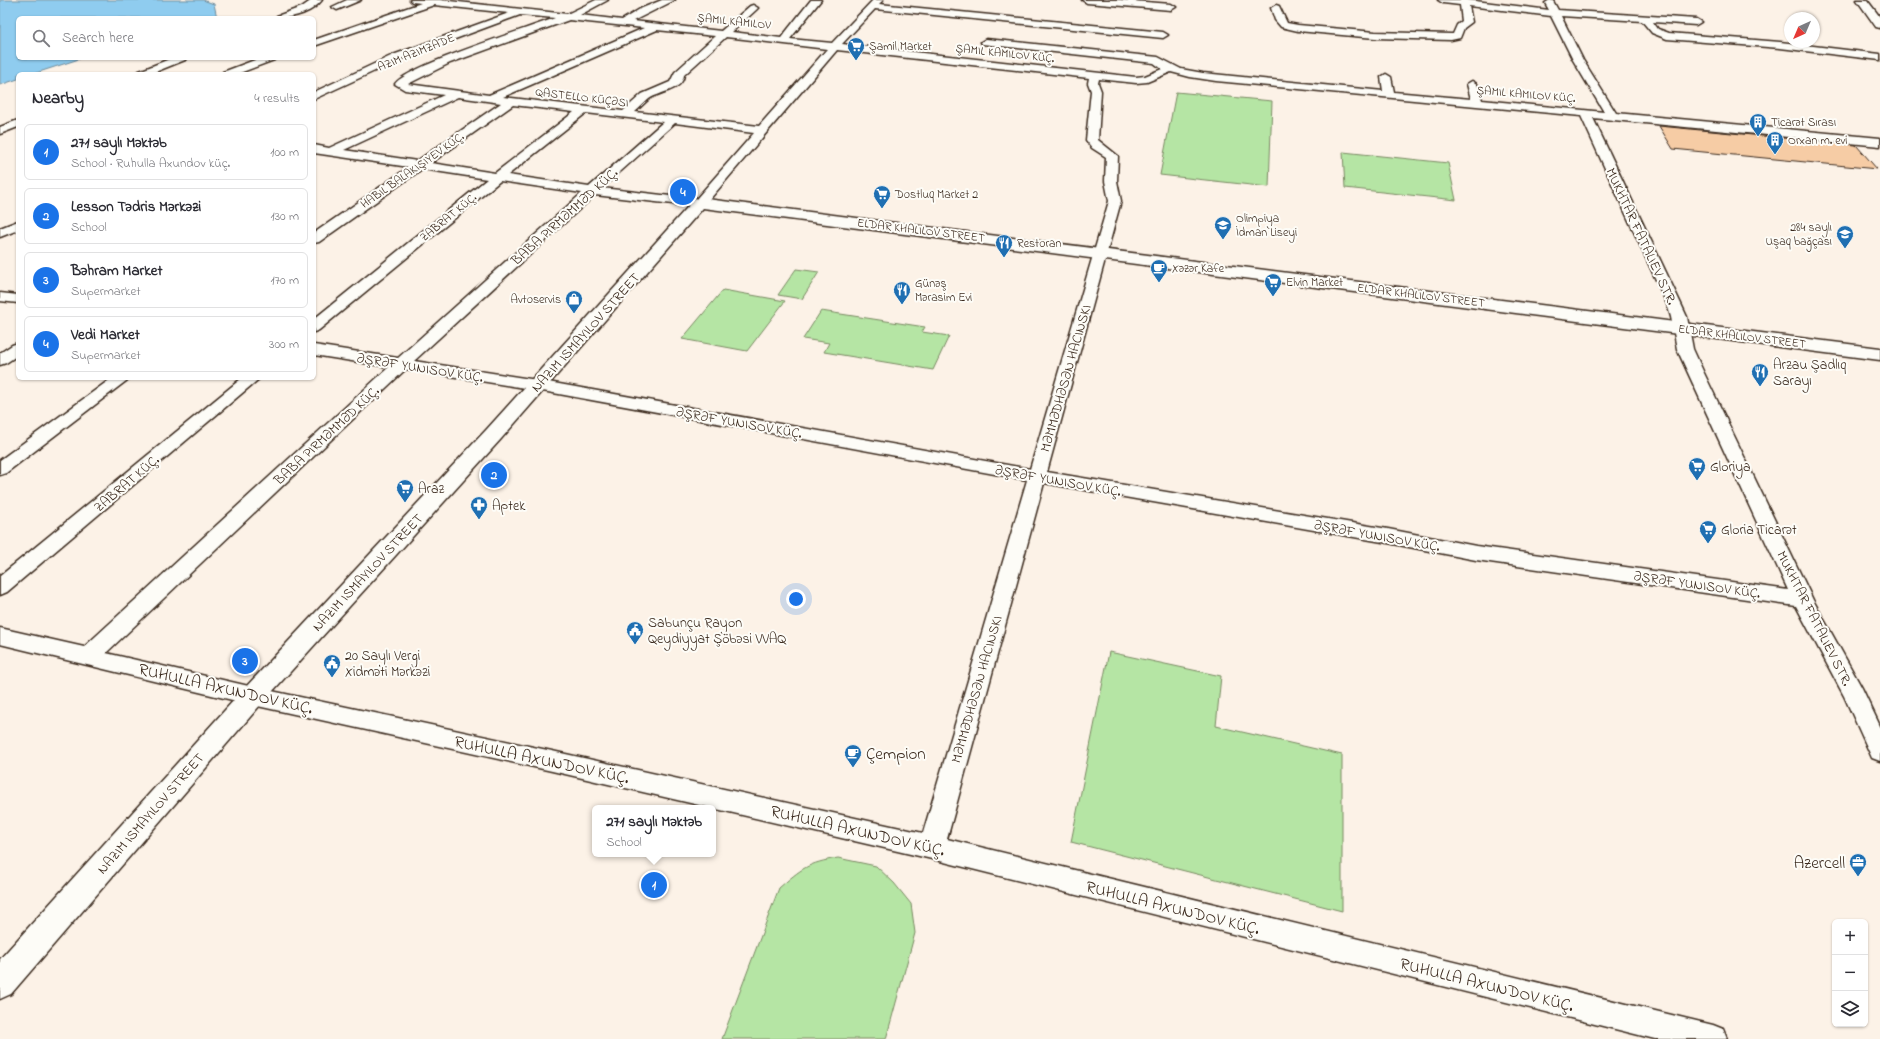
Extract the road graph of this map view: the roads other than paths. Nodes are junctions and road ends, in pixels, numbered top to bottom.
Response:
1 (317, 0) edge
2 (356, 0) edge
3 (415, 0) edge
4 (603, 0) edge
5 (670, 0) edge
6 (816, 0) edge
7 (1087, 0) edge
8 (1443, 0) edge
9 (1548, 0) edge
10 (1862, 0) edge
11 (432, 2) junction
12 (536, 2) dead end
13 (875, 3) edge
14 (1464, 3) junction
15 (337, 7) dead end
16 (1171, 7) edge
17 (753, 8) dead end
18 (1276, 8) dead end
19 (520, 13) junction
20 (1554, 13) junction
21 (538, 14) junction
22 (285, 16) edge
23 (572, 16) junction
24 (1644, 18) junction
25 (625, 22) junction
26 (1696, 22) dead end
27 (1880, 25) edge
28 (658, 26) junction
29 (726, 34) junction
30 (784, 40) junction
31 (316, 42) edge
32 (986, 42) dead end
33 (1161, 42) junction
34 (835, 46) junction
35 (1880, 57) edge
36 (176, 60) edge
37 (265, 60) edge
38 (1170, 69) junction
39 (146, 72) edge
40 (232, 72) edge
41 (1095, 76) junction
42 (1386, 77) dead end
43 (1472, 84) dead end
44 (456, 94) junction
45 (1389, 94) junction
46 (316, 95) edge
47 (491, 98) junction
48 (511, 101) junction
49 (1477, 102) junction
50 (583, 110) junction
51 (1585, 113) junction
52 (625, 115) junction
53 (1612, 115) junction
54 (672, 120) junction
55 (16, 124) edge
56 (762, 130) junction
57 (0, 131) edge
58 (1880, 142) edge
59 (316, 149) edge
60 (331, 152) junction
61 (316, 161) edge
62 (418, 165) junction
63 (496, 178) junction
64 (591, 191) junction
65 (699, 203) junction
66 (16, 226) edge
67 (0, 233) edge
68 (316, 238) edge
69 (1100, 253) junction
70 (0, 297) edge
71 (16, 299) edge
72 (316, 325) edge
73 (1681, 328) junction
74 (16, 349) edge
75 (316, 350) edge
76 (1880, 354) edge
77 (0, 360) edge
78 (401, 364) junction
79 (119, 380) edge
80 (250, 380) edge
81 (537, 386) junction
82 (0, 469) edge
83 (1037, 476) junction
84 (0, 587) edge
85 (1803, 600) junction
86 (0, 636) edge
87 (89, 656) junction
88 (253, 696) junction
89 (1880, 751) edge
90 (932, 847) junction
91 (0, 983) edge
92 (1712, 1039) edge

1 - 22 street
2 - 15 street
3 - 11 street, ŞAMIL KAMILOV
4 - 23 street
5 - 25 street
6 - 30 street
7 - 16 street
8 - 14 street
9 - 20 street
10 - 27 street
11 - 19 street, ŞAMIL KAMILOV
11 - 31 street
12 - 21 street
13 - 33 street
13 - 34 street, NAZIM ISMAYILOV STREET
14 - 18 street
14 - 20 street
17 - 29 street
19 - 21 street, ŞAMIL KAMILOV
19 - 46 street, AZIM AZIMZADE
20 - 24 street
20 - 53 street
21 - 23 street, ŞAMIL KAMILOV
23 - 25 street, ŞAMIL KAMILOV
23 - 44 street, QASTELLO KÜÇƏSI
24 - 26 street
24 - 35 street
25 - 28 street, ŞAMIL KAMILOV
28 - 29 street, ŞAMIL KAMILOV
28 - 47 street
29 - 30 street, ŞAMIL KAMILOV
29 - 52 street
30 - 34 street, ŞAMIL KAMILOV
32 - 33 street
33 - 38 street, ŞAMIL KAMILOV KÜÇ.
34 - 41 street, ŞAMIL KAMILOV KÜÇ.
34 - 56 street, NAZIM ISMAYILOV STREET
36 - 39 street
37 - 40 street
38 - 41 street, ŞAMIL KAMILOV KÜÇ.
38 - 45 street, ŞAMIL KAMILOV KÜÇ.
41 - 69 street
42 - 45 street
43 - 49 street
44 - 47 street, QASTELLO KÜÇƏSI
44 - 60 street
45 - 49 street, ŞAMIL KAMILOV KÜÇ.
47 - 48 street, QASTELLO KÜÇƏSI
48 - 50 street, QASTELLO KÜÇƏSI
48 - 62 street, HABIL BALAKIŞIYEV KÜÇ.
49 - 51 street, ŞAMIL KAMILOV KÜÇ.
50 - 52 street, QASTELLO KÜÇƏSI
50 - 63 street, ZABRAT KÜÇ.
51 - 53 street, ŞAMIL KAMILOV KÜÇ.
51 - 73 street, MUKHTAR FATALIEV STR.
52 - 54 street, QASTELLO KÜÇƏSI
53 - 58 street, ŞAMIL KAMILOV KÜÇ.
54 - 56 street, QASTELLO KÜÇƏSI
54 - 64 street, BABA PIRMƏMMƏD KÜÇ.
55 - 57 street
56 - 65 street, NAZIM ISMAYILOV STREET
59 - 60 street
60 - 61 street
60 - 62 street
62 - 63 street
62 - 68 street, HABIL BALAKIŞIYEV KÜÇ.
63 - 64 street
63 - 72 street, ZABRAT KÜÇ.
64 - 65 street
64 - 78 street, BABA PIRMƏMMƏD KÜÇ.
65 - 69 street, ELDAR KHALILOV STREET
65 - 81 street, NAZIM ISMAYILOV STREET
66 - 67 street
69 - 73 street, ELDAR KHALILOV STREET
69 - 83 street
70 - 71 street
73 - 76 street, ELDAR KHALILOV STREET
73 - 85 street, MUKHTAR FATALIEV STR.
74 - 77 street
75 - 78 street, ƏŞRƏF YUNISOV KÜÇ.
78 - 81 street, ƏŞRƏF YUNISOV KÜÇ.
78 - 87 street, BABA PIRMƏMMƏD KÜÇ.
79 - 82 street
80 - 84 street, ZABRAT KÜÇ.
81 - 83 street, ƏŞRƏF YUNISOV KÜÇ.
81 - 88 street, NAZIM ISMAYILOV STREET
83 - 85 street, ƏŞRƏF YUNISOV KÜÇ.
83 - 90 street
85 - 89 street, MUKHTAR FATALIEV STR.
86 - 87 street, RUHULLA AXUNDOV KÜÇ.
87 - 88 street, RUHULLA AXUNDOV KÜÇ.
88 - 90 street, RUHULLA AXUNDOV KÜÇ.
88 - 91 street, NAZIM ISMAYILOV STREET
90 - 92 street, RUHULLA AXUNDOV KÜÇ.

